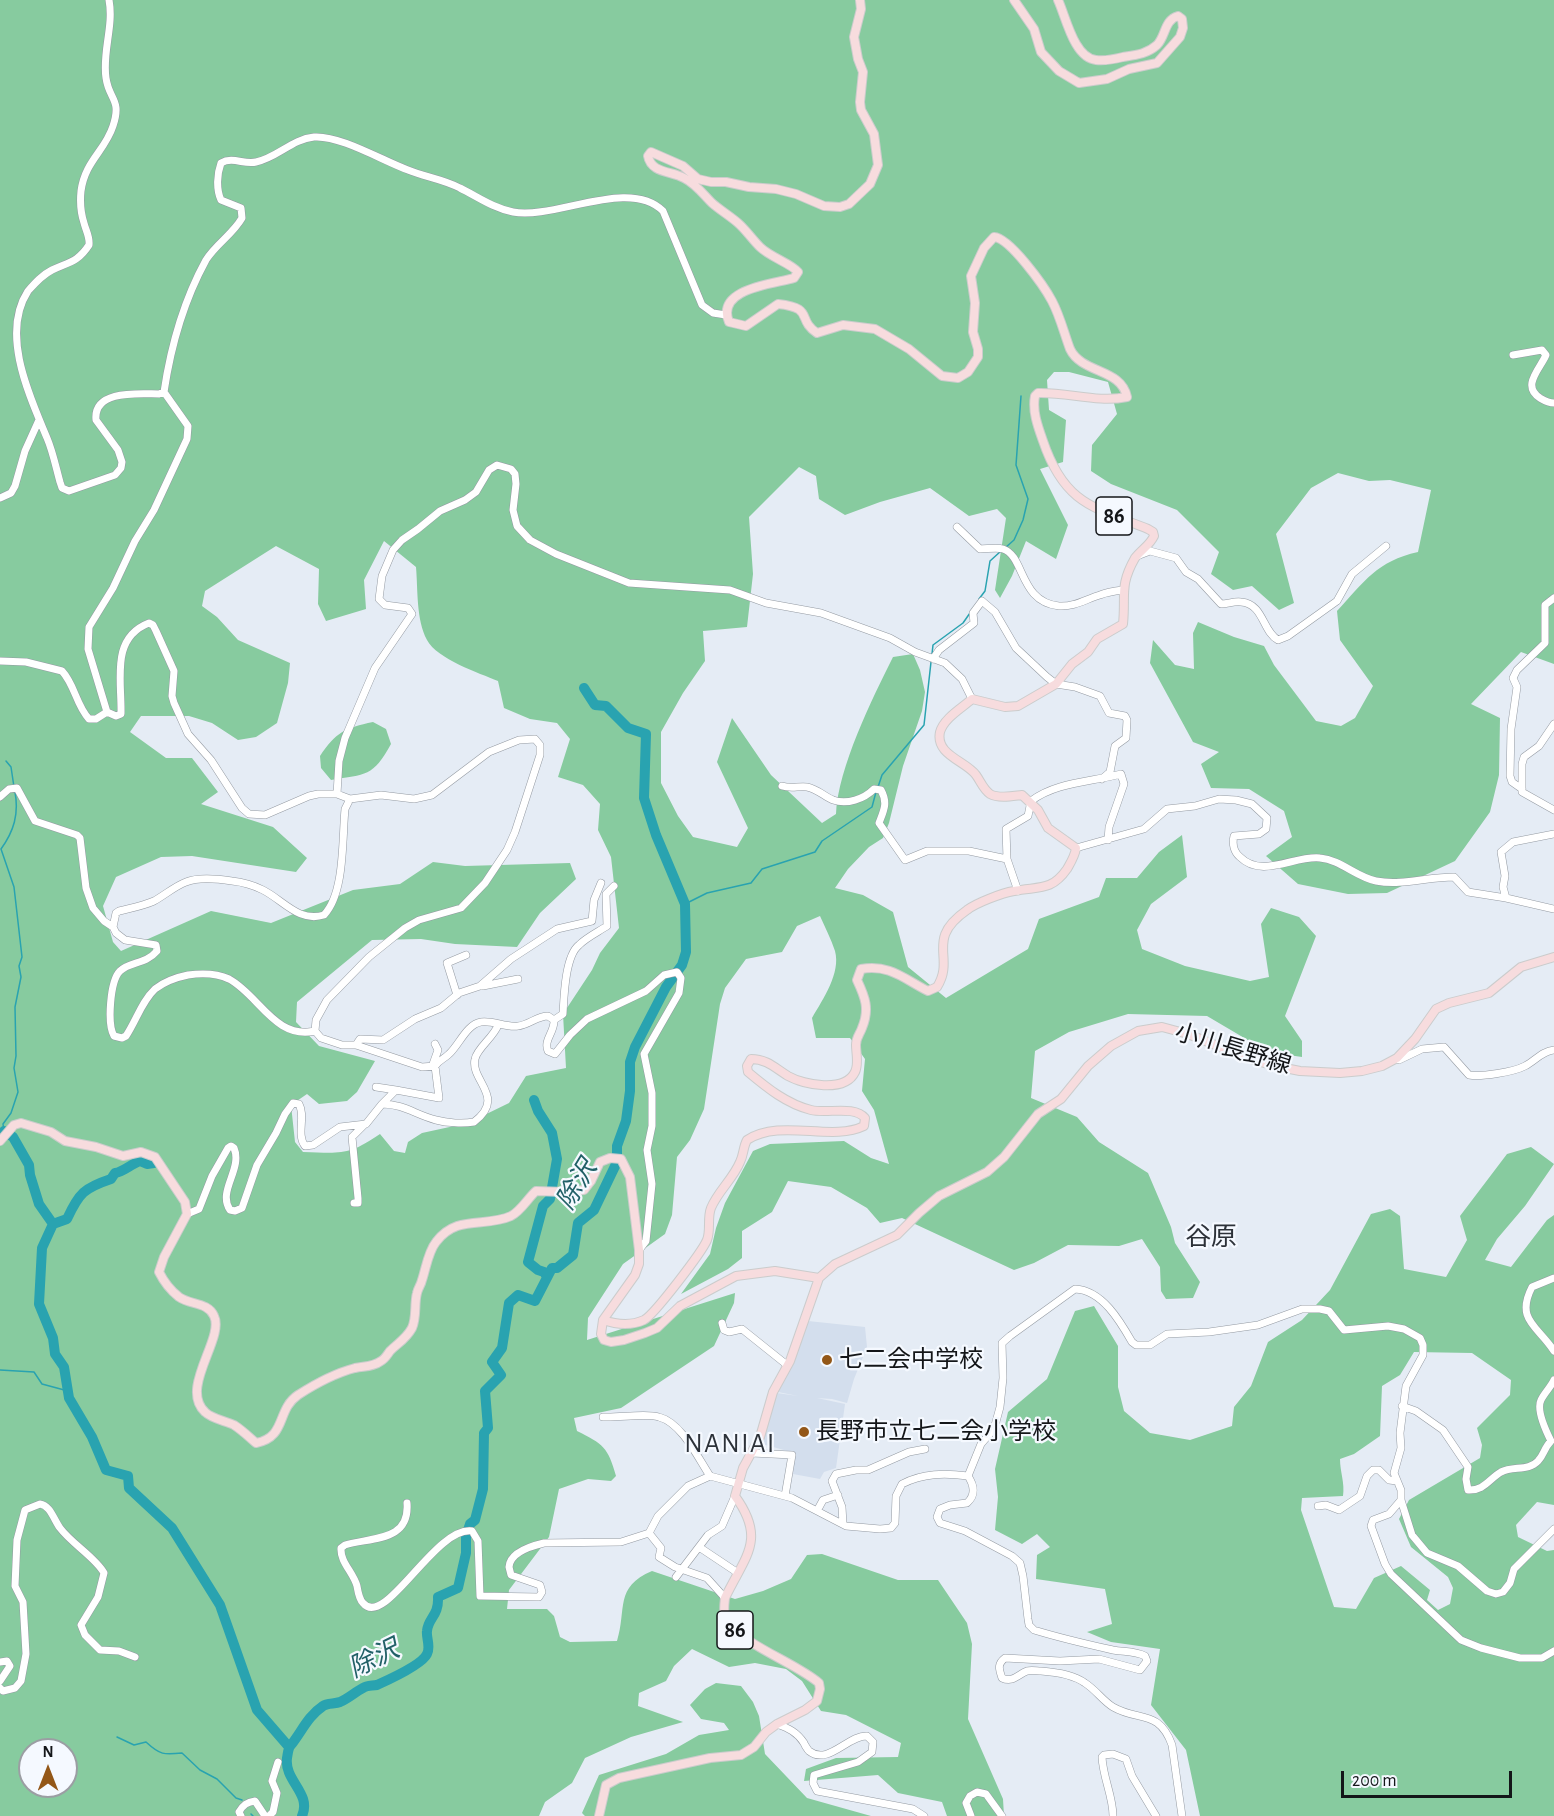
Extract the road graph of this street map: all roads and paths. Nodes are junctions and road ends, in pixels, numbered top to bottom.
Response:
1 (109, 0) edge
2 (860, 0) edge
3 (1014, 0) edge
4 (1058, 0) edge
5 (726, 315) junction
6 (1513, 355) dead end
7 (164, 392) junction
8 (1554, 403) edge
9 (39, 420) junction
10 (0, 498) edge
11 (957, 527) dead end
12 (1386, 546) dead end
13 (1137, 556) junction
14 (1123, 590) junction
15 (1554, 598) edge
16 (933, 659) junction
17 (0, 661) edge
18 (1056, 684) junction
19 (972, 699) junction
20 (107, 712) junction
21 (1554, 724) edge
22 (1102, 779) junction
23 (783, 786) dead end
24 (1522, 789) junction
25 (337, 794) junction
26 (0, 797) edge
27 (350, 799) junction
28 (1031, 801) junction
29 (1554, 810) edge
30 (1554, 834) edge
31 (1108, 840) junction
32 (1076, 848) junction
33 (1007, 859) junction
34 (602, 883) dead end
35 (614, 886) dead end
36 (1018, 891) junction
37 (1506, 898) junction
38 (1554, 909) edge
39 (113, 927) junction
40 (466, 955) dead end
41 (1554, 957) edge
42 (518, 979) dead end
43 (480, 986) junction
44 (457, 995) junction
45 (554, 1020) junction
46 (498, 1024) junction
47 (315, 1031) junction
48 (435, 1044) dead end
49 (356, 1045) junction
50 (1554, 1050) edge
51 (1397, 1058) junction
52 (435, 1066) junction
53 (376, 1086) dead end
54 (396, 1090) junction
55 (382, 1104) junction
56 (364, 1125) junction
57 (0, 1141) edge
58 (354, 1203) dead end
59 (187, 1214) junction
60 (639, 1250) junction
61 (819, 1278) junction
62 (1554, 1278) edge
63 (603, 1320) junction
64 (722, 1323) dead end
65 (1554, 1351) edge
66 (788, 1365) junction
67 (1554, 1380) edge
68 (1402, 1406) junction
69 (603, 1417) dead end
70 (925, 1449) dead end
71 (752, 1453) junction
72 (710, 1476) junction
73 (968, 1476) junction
74 (1397, 1481) junction
75 (739, 1483) junction
76 (838, 1495) junction
77 (735, 1496) junction
78 (785, 1496) junction
79 (1401, 1500) junction
80 (407, 1503) dead end
81 (1318, 1506) dead end
82 (818, 1511) junction
83 (843, 1524) junction
84 (1554, 1529) edge
85 (649, 1533) junction
86 (699, 1547) junction
87 (681, 1569) junction
88 (738, 1572) junction
89 (676, 1577) dead end
90 (725, 1598) junction
91 (1554, 1652) edge
92 (135, 1657) dead end
93 (0, 1662) edge
94 (0, 1681) edge
95 (0, 1689) edge
96 (777, 1724) junction
97 (278, 1762) dead end
98 (241, 1816) edge
99 (267, 1816) edge
100 (599, 1816) edge
101 (924, 1816) edge
102 (971, 1816) edge
103 (1002, 1816) edge
104 (1113, 1816) edge
105 (1156, 1816) edge
106 (1182, 1816) edge

1 - 9 street
2 - 5 main road
3 - 4 main road
5 - 7 street
5 - 13 main road, 86
6 - 8 street
7 - 9 street
7 - 20 street
9 - 10 street
11 - 14 street
12 - 13 street
13 - 14 main road, 86
14 - 18 main road, 86
15 - 24 street
16 - 18 street
16 - 19 street
16 - 25 street
17 - 20 street
18 - 19 main road, 86
18 - 22 street
19 - 28 main road
20 - 25 street
21 - 24 street
22 - 28 street
22 - 31 street
23 - 33 street
24 - 29 street
25 - 27 street
26 - 39 street
27 - 39 street
27 - 47 street
28 - 32 main road
28 - 33 street
30 - 37 street
31 - 32 street
31 - 37 street
32 - 36 main road
33 - 36 street
34 - 43 street
35 - 45 street
36 - 63 main road
37 - 38 street
39 - 47 street
40 - 44 street
41 - 51 main road, 小川長野線
42 - 43 street
43 - 44 street
44 - 49 street
45 - 46 street
45 - 60 street
46 - 52 street
46 - 55 street
47 - 49 street
48 - 52 street
49 - 52 street
50 - 51 street
51 - 61 main road, 小川長野線
52 - 54 street
53 - 54 street
54 - 55 street
55 - 56 street
56 - 58 street
56 - 59 street
57 - 59 main road
59 - 60 main road
60 - 63 main road
61 - 63 main road
61 - 66 main road
62 - 65 street
64 - 66 street
66 - 71 main road
67 - 68 street
68 - 73 street
68 - 74 street
69 - 72 street
70 - 76 street
71 - 75 main road
71 - 78 street
72 - 75 street
72 - 85 street
73 - 83 street
73 - 106 street
74 - 79 street
74 - 81 street
75 - 77 main road
75 - 78 street
76 - 82 street
76 - 83 street
77 - 86 street
77 - 88 main road, 86
78 - 82 street
79 - 84 street
79 - 91 street
80 - 85 street
82 - 83 street
85 - 87 street
86 - 87 street
86 - 88 street
87 - 89 street
87 - 90 street
88 - 90 main road, 86
90 - 96 main road, 86
92 - 95 street
93 - 94 street
96 - 100 main road, 86
96 - 101 street
97 - 99 street
98 - 99 street
102 - 103 street
104 - 105 street

